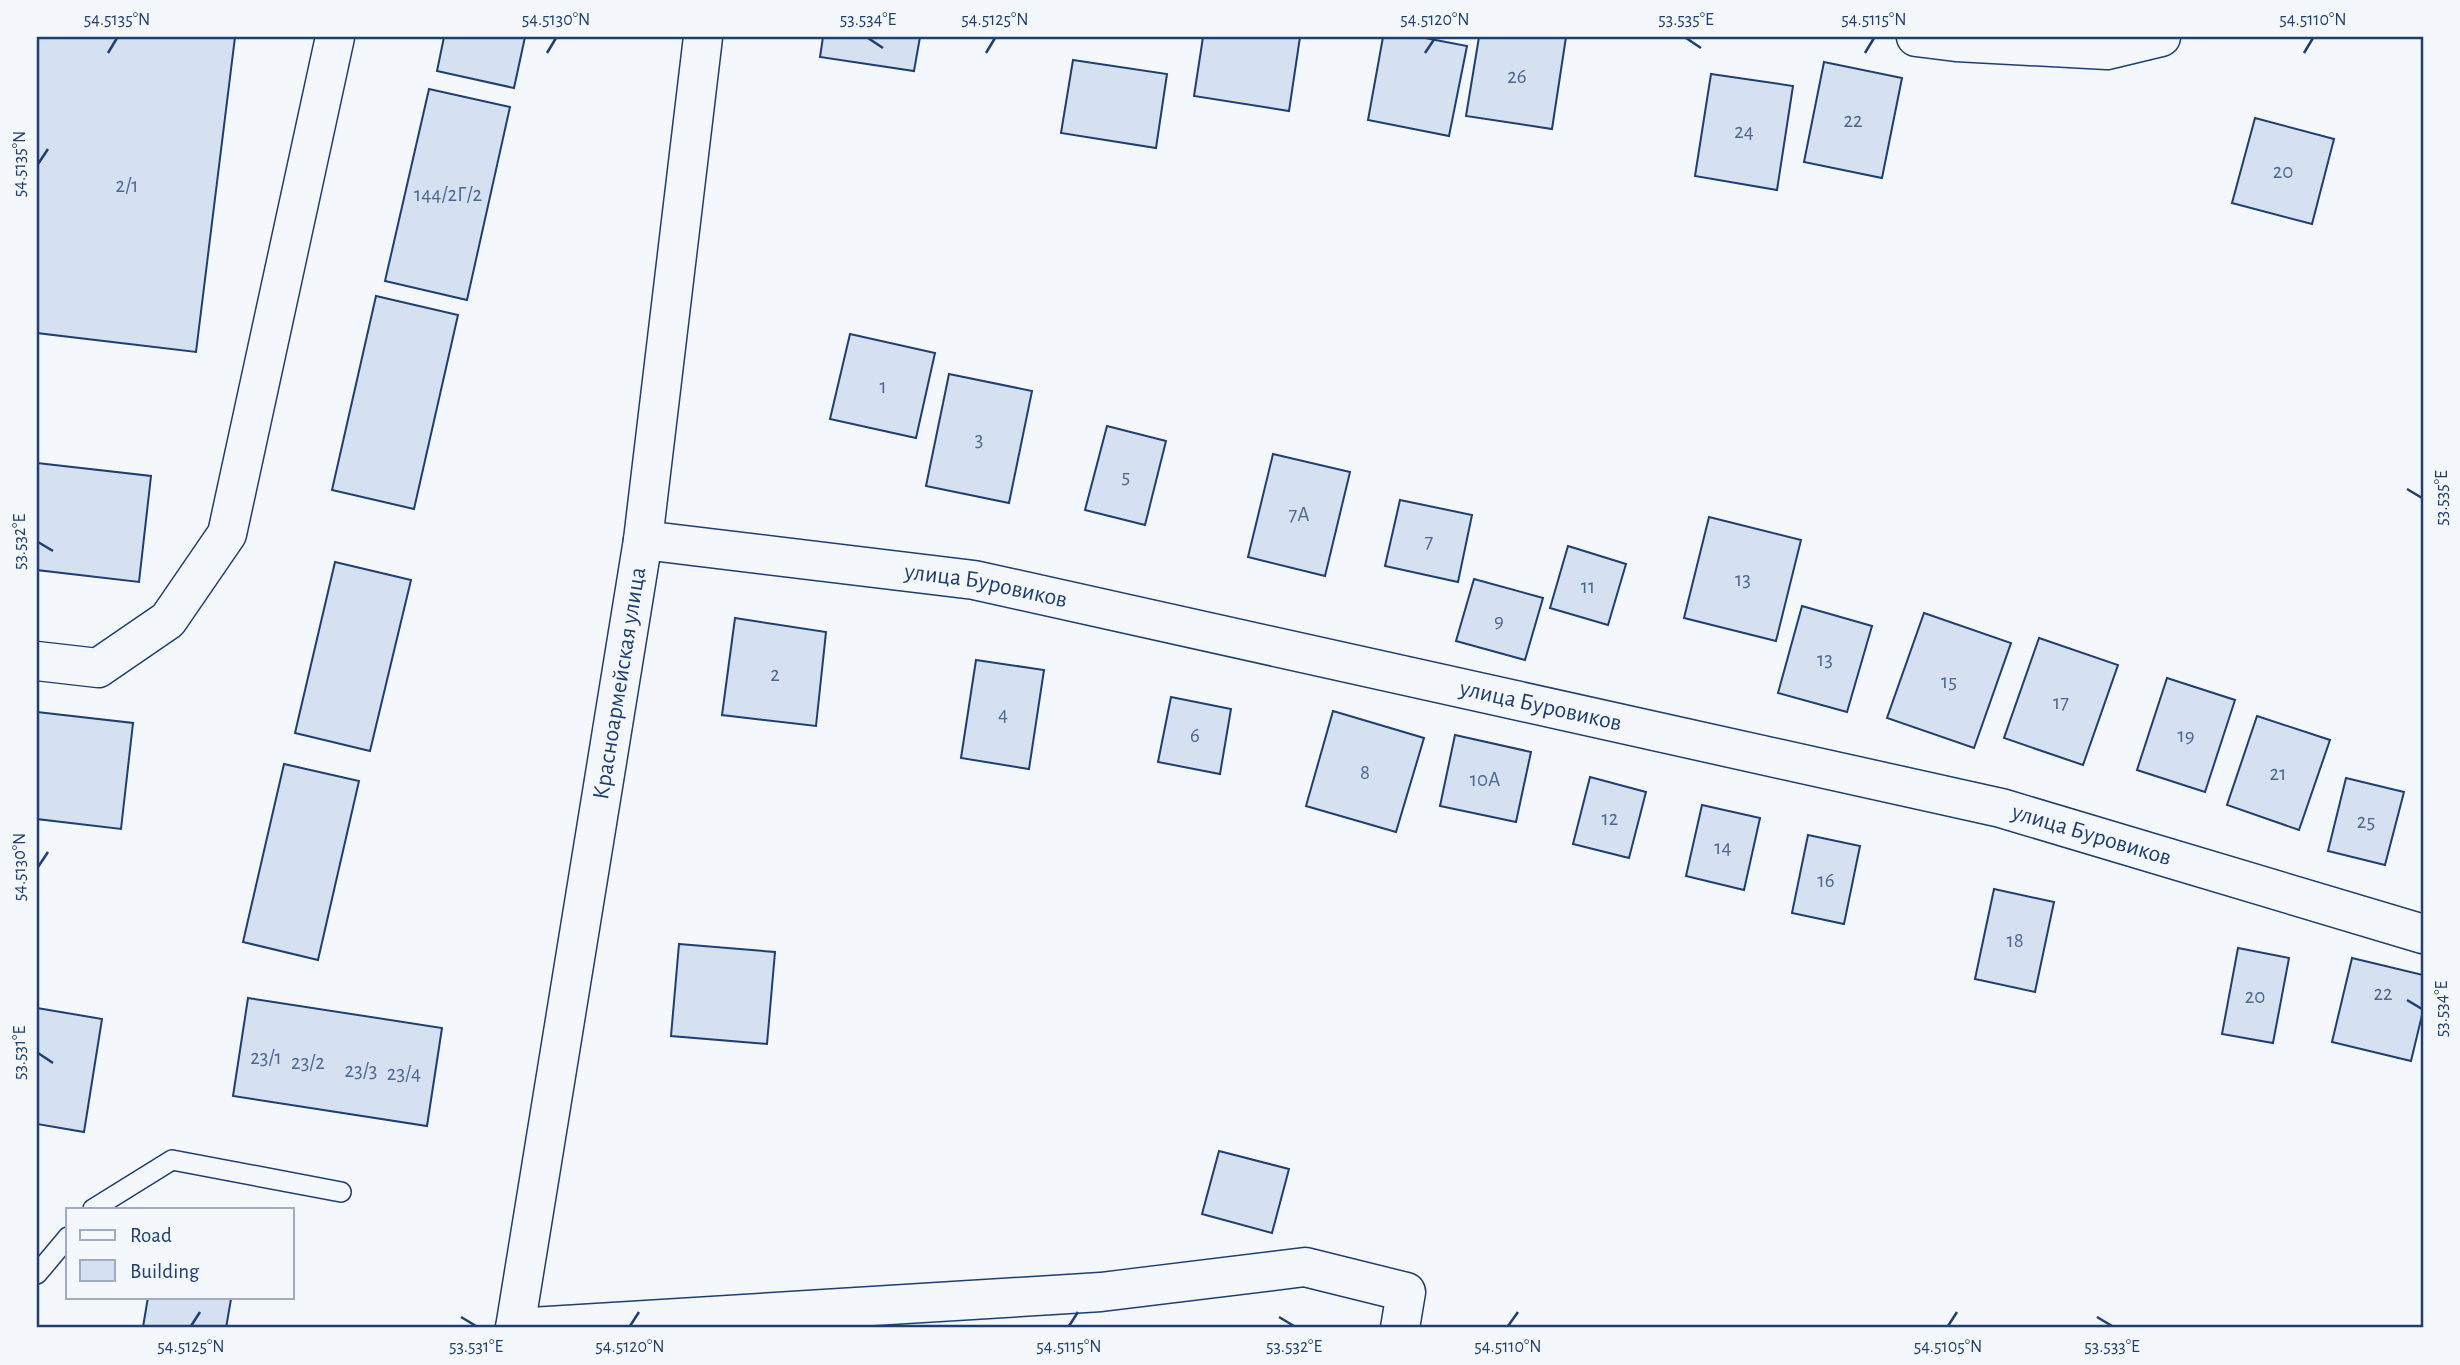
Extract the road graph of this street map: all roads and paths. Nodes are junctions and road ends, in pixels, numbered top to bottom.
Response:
1 (335, 37) edge
2 (702, 37) edge
3 (1916, 37) edge
4 (2161, 37) edge
5 (643, 540) junction
6 (37, 661) edge
7 (2423, 934) edge
8 (341, 1192) dead end
9 (95, 1208) edge
10 (66, 1239) edge
11 (37, 1274) edge
12 (515, 1328) edge
13 (1400, 1328) edge

1 - 6 street
2 - 5 street, Красноармейская улица
3 - 4 street
5 - 7 street, улица Буровиков
5 - 12 street, Красноармейская улица
8 - 9 lane
10 - 11 lane
12 - 13 street

